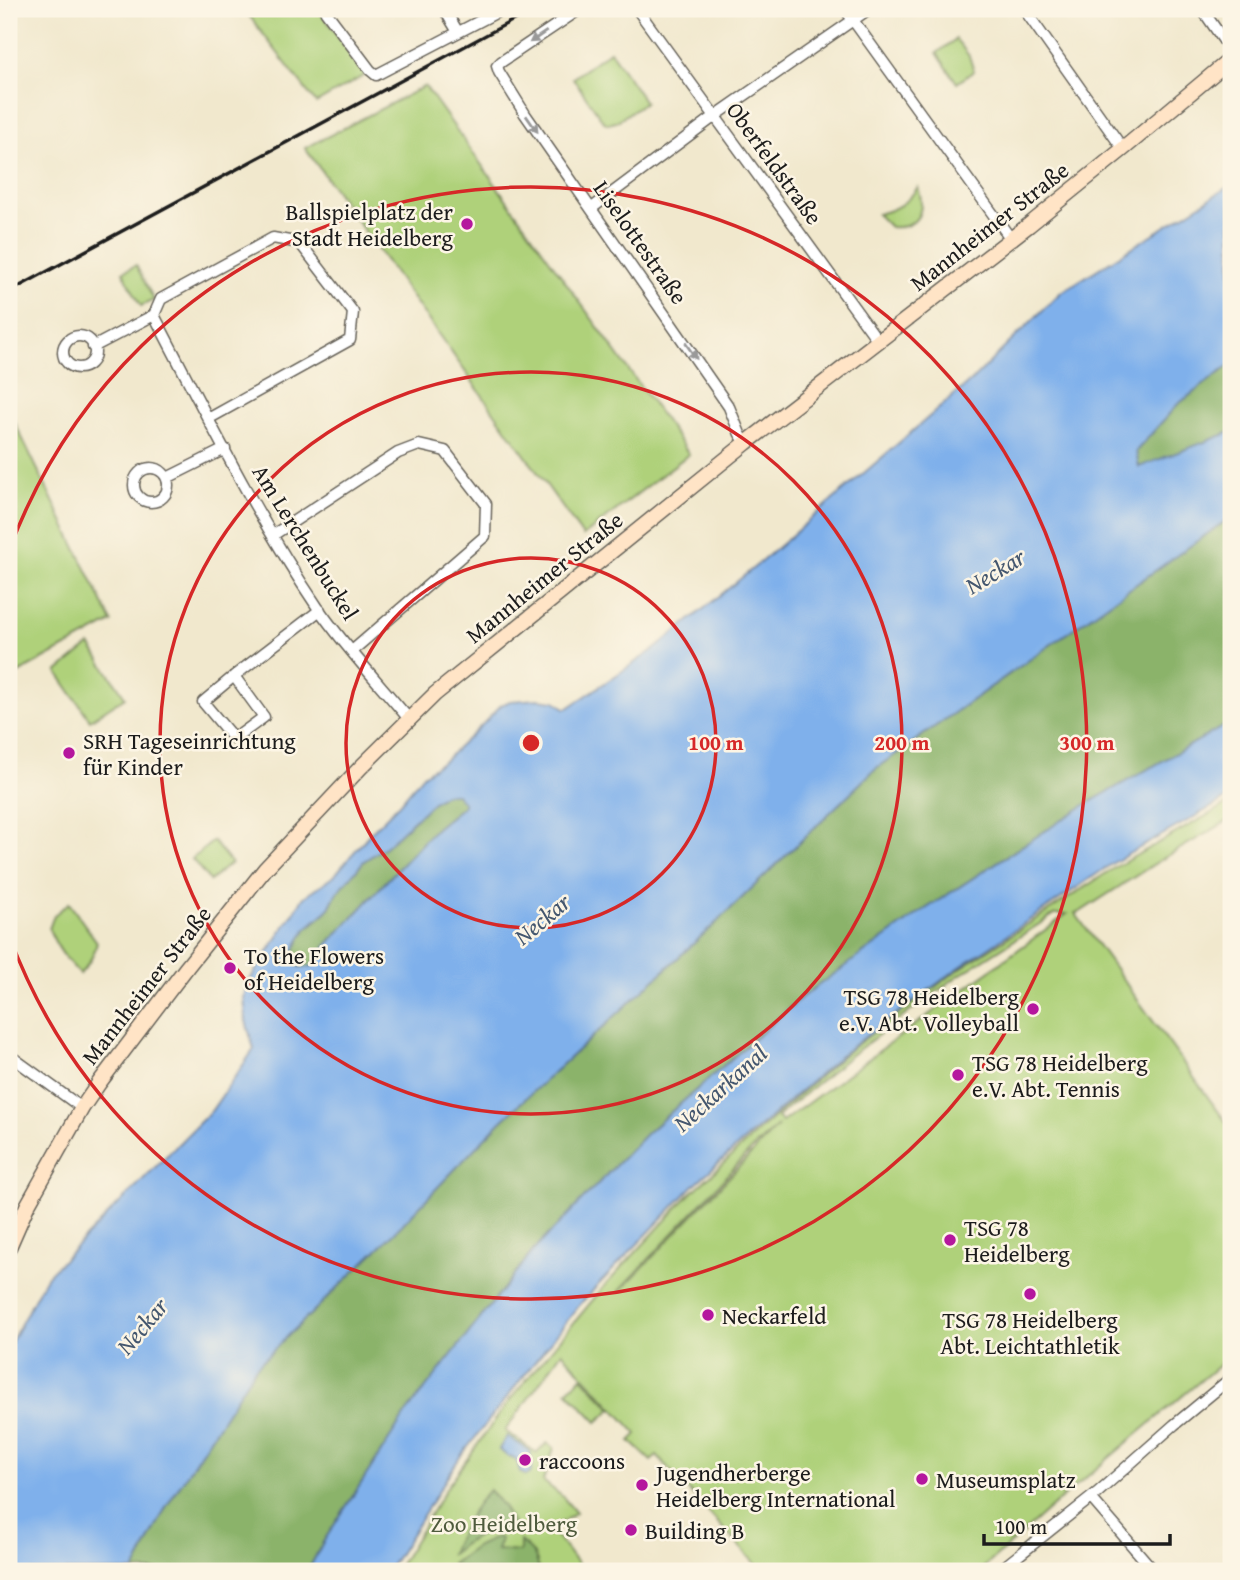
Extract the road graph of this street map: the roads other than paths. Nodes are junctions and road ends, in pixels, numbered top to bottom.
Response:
1 (324, 9) edge
2 (444, 9) edge
3 (503, 9) edge
4 (580, 9) edge
5 (638, 9) edge
6 (845, 9) edge
7 (869, 9) edge
8 (1024, 9) edge
9 (1202, 9) edge
10 (853, 20) junction
11 (458, 32) junction
12 (1231, 51) edge
13 (1231, 59) edge
14 (715, 116) junction
15 (1123, 149) junction
16 (592, 208) junction
17 (1010, 239) junction
18 (154, 315) junction
19 (879, 342) junction
20 (93, 347) dead end
21 (208, 419) junction
22 (746, 443) junction
23 (225, 449) junction
24 (167, 478) dead end
25 (273, 535) junction
26 (320, 610) junction
27 (352, 651) junction
28 (234, 676) junction
29 (409, 719) junction
30 (9, 1057) edge
31 (82, 1108) junction
32 (9, 1247) edge
33 (1231, 1378) edge
34 (1091, 1498) junction
35 (999, 1571) edge
36 (1154, 1571) edge

1 - 11 street
2 - 11 street
3 - 11 street
4 -> 16 street, Liselottestraße
5 - 14 street, Oberfeldstraße
6 - 10 street
7 - 10 street
8 - 15 street
9 - 12 street
10 - 14 street
10 - 17 street
13 - 15 street, Mannheimer Straße
14 - 16 street
14 - 19 street, Oberfeldstraße
15 - 17 street, Mannheimer Straße
16 -> 22 street, Liselottestraße
17 - 19 street, Mannheimer Straße
18 - 20 street
18 - 21 street, Am Lerchenbuckel
18 - 21 street
19 - 22 street, Mannheimer Straße
21 - 23 street, Am Lerchenbuckel
22 - 29 street, Mannheimer Straße
23 - 24 street, Am Lerchenbuckel
23 - 25 street, Am Lerchenbuckel
25 - 26 street, Am Lerchenbuckel
25 - 27 street
26 - 27 street, Am Lerchenbuckel
26 - 28 street
27 - 29 street, Am Lerchenbuckel
28 - 28 street
29 - 31 street, Mannheimer Straße
30 - 31 street
31 - 32 street, Mannheimer Straße
33 - 34 street
34 - 35 street
34 - 36 street

